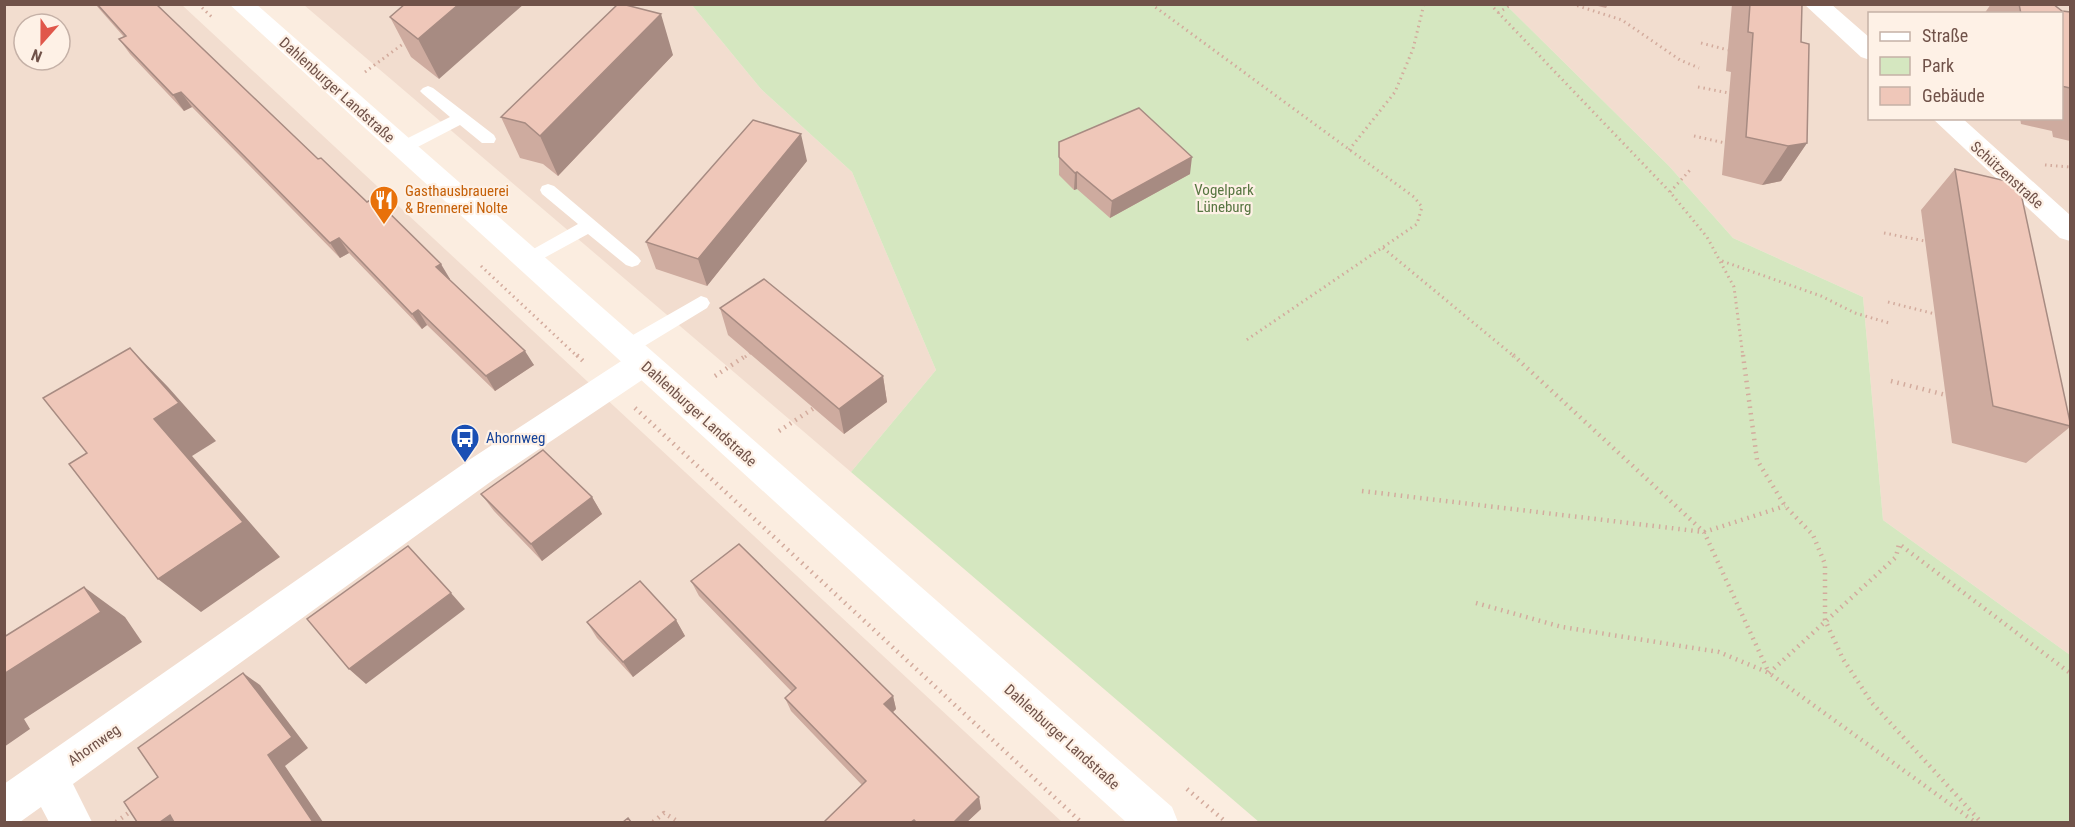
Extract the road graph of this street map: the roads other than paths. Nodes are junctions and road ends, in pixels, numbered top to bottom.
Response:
1 (241, 4) edge
2 (1816, 4) edge
3 (1868, 51) edge
4 (428, 91) dead end
5 (461, 118) junction
6 (1947, 120) edge
7 (488, 140) dead end
8 (402, 148) junction
9 (548, 190) dead end
10 (590, 225) junction
11 (2070, 231) edge
12 (527, 260) junction
13 (632, 261) dead end
14 (701, 303) dead end
15 (634, 356) junction
16 (48, 778) junction
17 (4, 808) edge
18 (71, 822) edge
19 (1157, 822) edge

1 - 8 main road, Dahlenburger Landstraße
2 - 3 main road
4 - 5 lane
5 - 7 lane
5 - 8 lane
6 - 11 main road, Schützenstraße
8 - 12 main road, Dahlenburger Landstraße
9 - 10 lane
10 - 12 lane
10 - 13 lane
12 - 15 main road, Dahlenburger Landstraße
14 - 15 lane
15 - 16 main road, Ahornweg
15 - 19 main road, Dahlenburger Landstraße
16 - 17 main road, Ahornweg
16 - 18 main road

